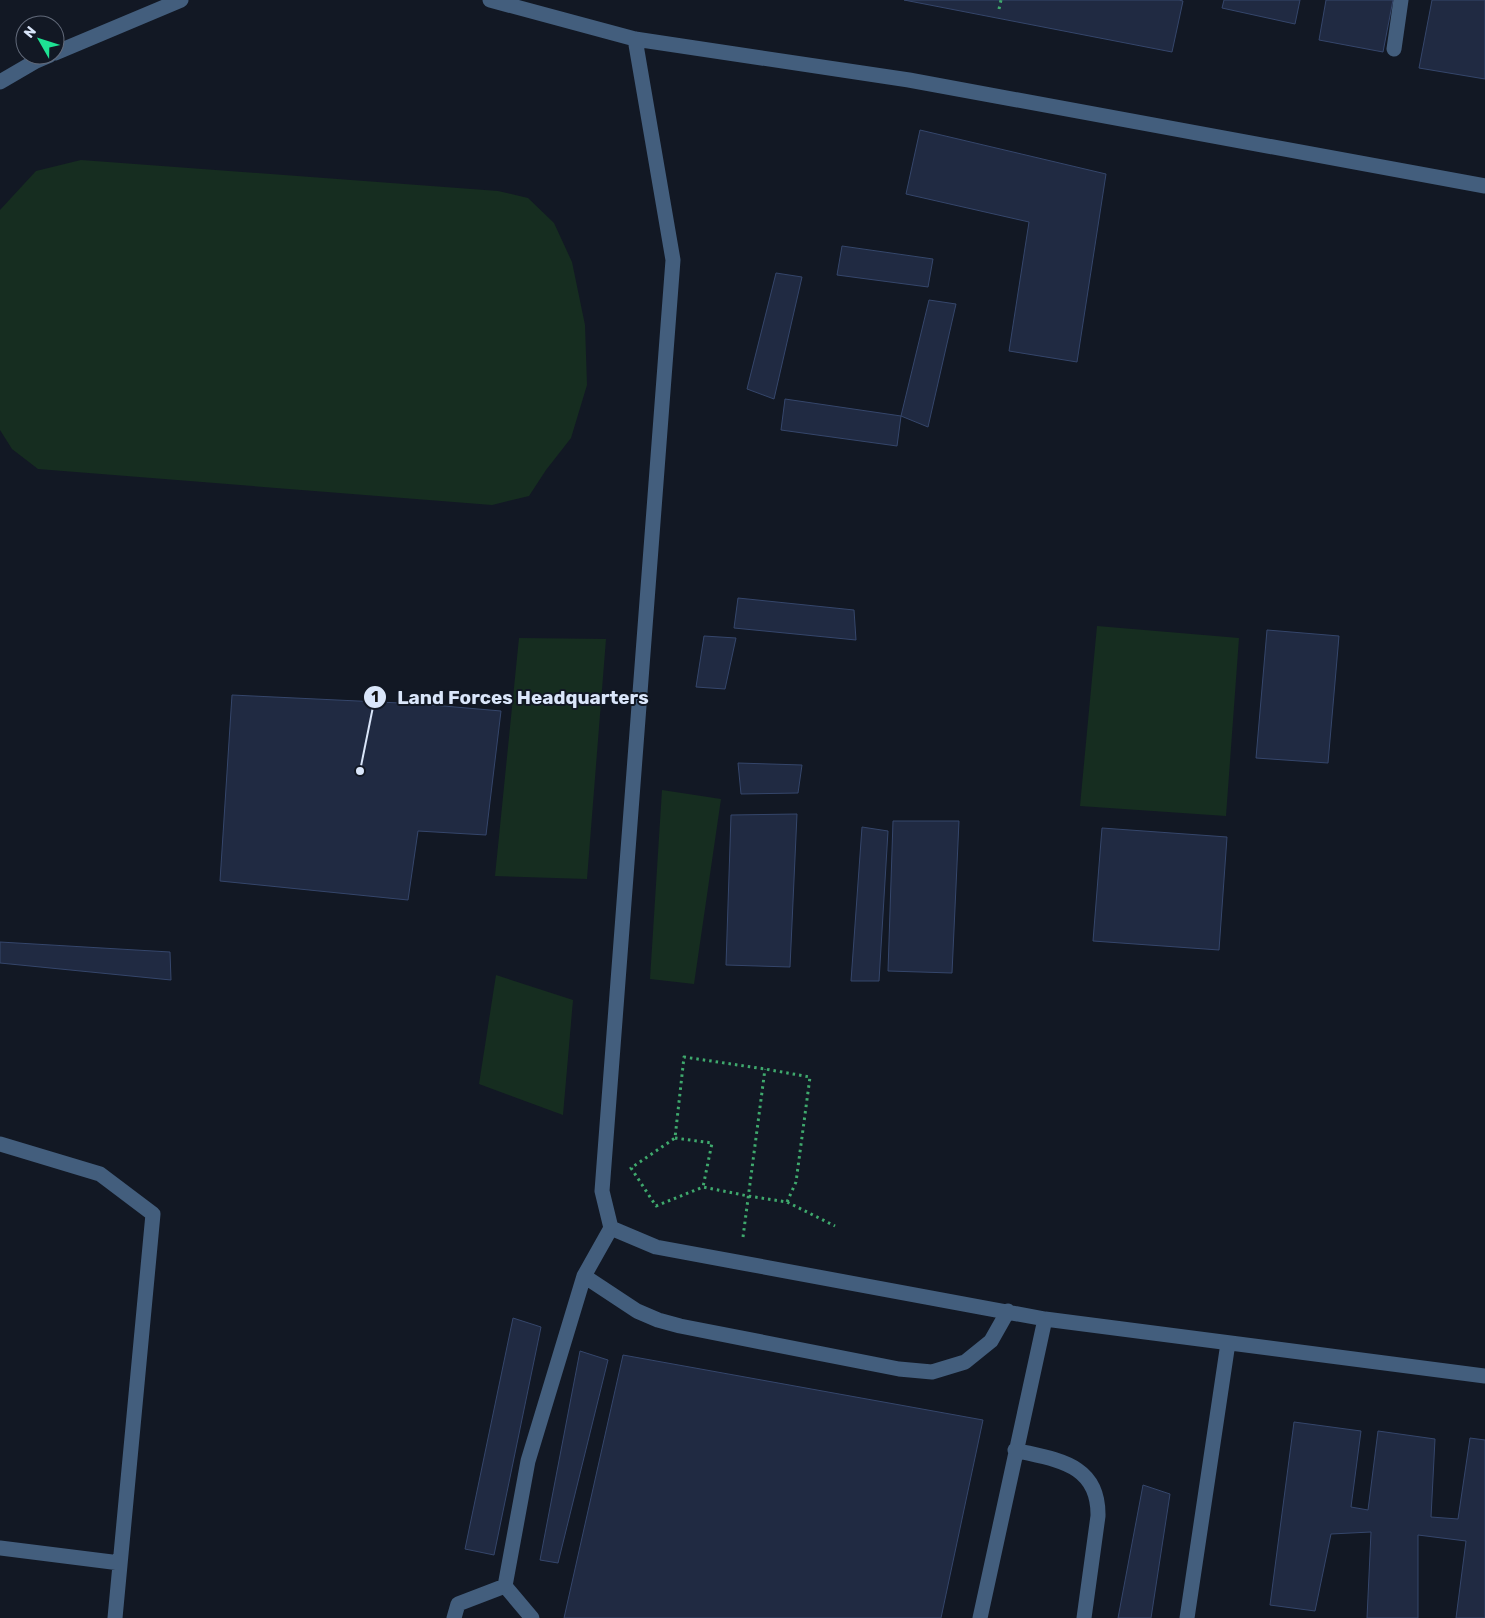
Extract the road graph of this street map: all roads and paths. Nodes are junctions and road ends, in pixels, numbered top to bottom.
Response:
1 (181, 0) edge
2 (490, 0) edge
3 (1001, 0) edge
4 (1401, 0) edge
5 (999, 9) dead end
6 (635, 39) junction
7 (65, 49) edge
8 (1394, 49) dead end
9 (29, 65) edge
10 (0, 82) edge
11 (1485, 186) edge
12 (766, 1069) junction
13 (675, 1138) junction
14 (0, 1144) edge
15 (704, 1187) junction
16 (748, 1196) junction
17 (786, 1202) junction
18 (835, 1226) dead end
19 (611, 1228) junction
20 (740, 1262) junction
21 (584, 1276) junction
22 (1008, 1312) junction
23 (1045, 1319) junction
24 (1228, 1343) junction
25 (1485, 1376) edge
26 (1016, 1450) junction
27 (0, 1548) edge
28 (120, 1563) junction
29 (505, 1586) junction
30 (115, 1618) edge
31 (454, 1618) edge
32 (532, 1618) edge
33 (980, 1618) edge
34 (1084, 1618) edge
35 (1187, 1618) edge

1 - 7 lane
2 - 6 lane
3 - 5 path
4 - 8 lane
6 - 11 lane
6 - 19 lane
9 - 10 lane
12 - 13 path
12 - 16 path
12 - 17 path
13 - 15 path
13 - 15 path
14 - 28 lane
15 - 16 path
16 - 17 path
16 - 20 path
17 - 18 path
19 - 20 lane
19 - 21 lane
20 - 22 lane
21 - 22 lane
21 - 29 lane
22 - 23 lane
23 - 24 lane
23 - 26 lane
24 - 25 lane
24 - 35 lane
26 - 33 lane
26 - 34 lane
27 - 28 lane
28 - 30 lane
29 - 31 lane
29 - 32 lane

